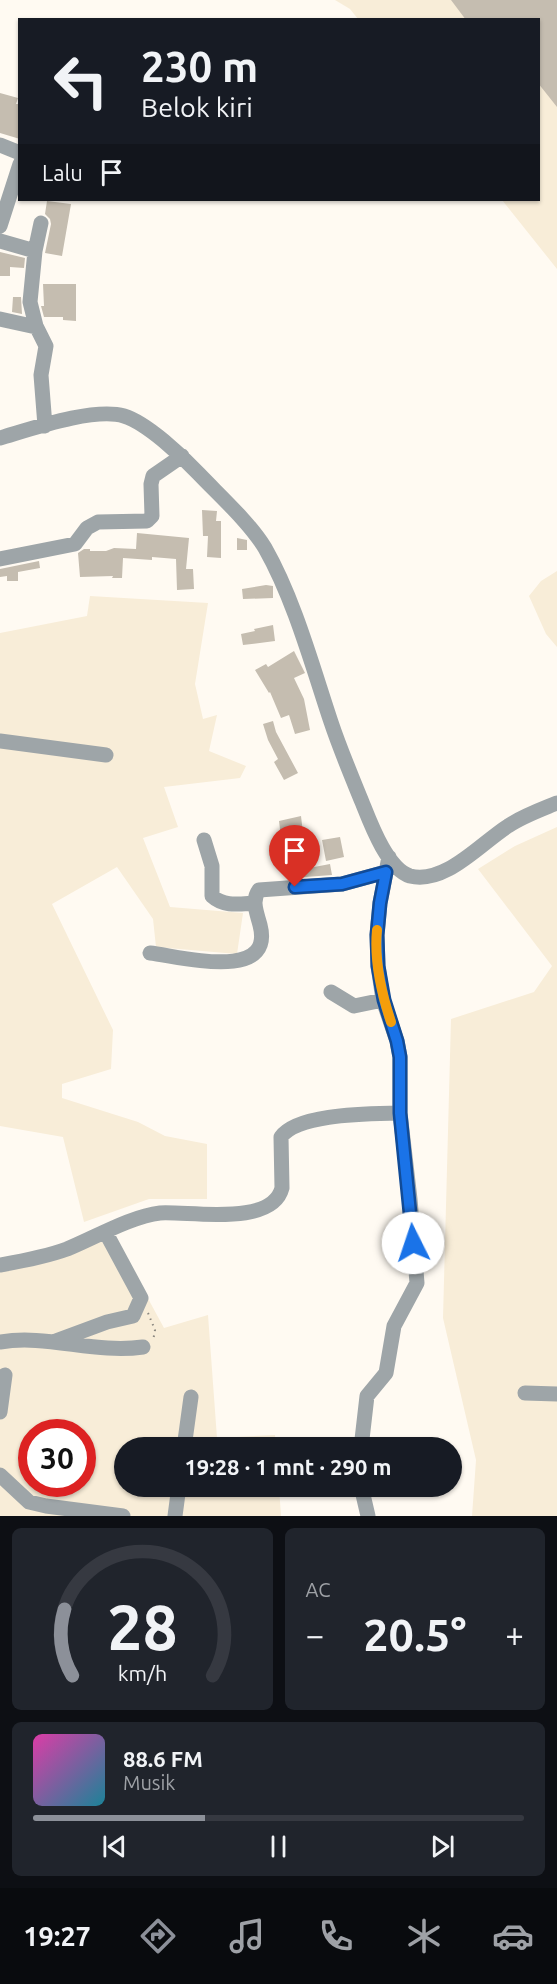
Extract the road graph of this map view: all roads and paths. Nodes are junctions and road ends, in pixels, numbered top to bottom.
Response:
1 (0, 145) edge
2 (18, 152) edge
3 (18, 169) edge
4 (3, 207) edge
5 (41, 223) dead end
6 (0, 226) edge
7 (0, 241) edge
8 (35, 250) junction
9 (0, 319) edge
10 (36, 327) junction
11 (45, 426) junction
12 (0, 438) edge
13 (182, 456) junction
14 (0, 559) edge
15 (0, 741) edge
16 (106, 755) dead end
17 (555, 808) edge
18 (204, 840) dead end
19 (389, 857) junction
20 (386, 872) junction
21 (254, 903) junction
22 (150, 953) dead end
23 (331, 992) dead end
24 (384, 1000) junction
25 (400, 1113) junction
26 (106, 1233) junction
27 (0, 1265) edge
28 (141, 1298) junction
29 (0, 1342) edge
30 (53, 1342) junction
31 (137, 1348) joint
32 (5, 1376) dead end
33 (525, 1394) dead end
34 (557, 1394) edge
35 (191, 1397) dead end
36 (0, 1412) edge
37 (186, 1437) edge
38 (362, 1437) edge
39 (0, 1475) edge
40 (178, 1497) edge
41 (364, 1497) edge
42 (123, 1516) edge
43 (175, 1516) edge
44 (368, 1516) edge

1 - 2 street
3 - 4 street
4 - 6 street
5 - 8 street
7 - 8 street
8 - 10 street
9 - 10 street
10 - 11 street
11 - 12 street
11 - 13 street
13 - 14 street
13 - 19 street
15 - 16 street
17 - 19 street
18 - 21 street
19 - 20 street
20 - 21 street
20 - 24 street
21 - 22 street
23 - 24 street
24 - 25 street
25 - 26 street
25 - 38 street
26 - 27 street
26 - 28 street
28 - 30 street
28 - 31 path
29 - 30 street
30 - 31 street
32 - 36 street
33 - 34 street
35 - 37 street
39 - 42 street
40 - 43 street
41 - 44 street

